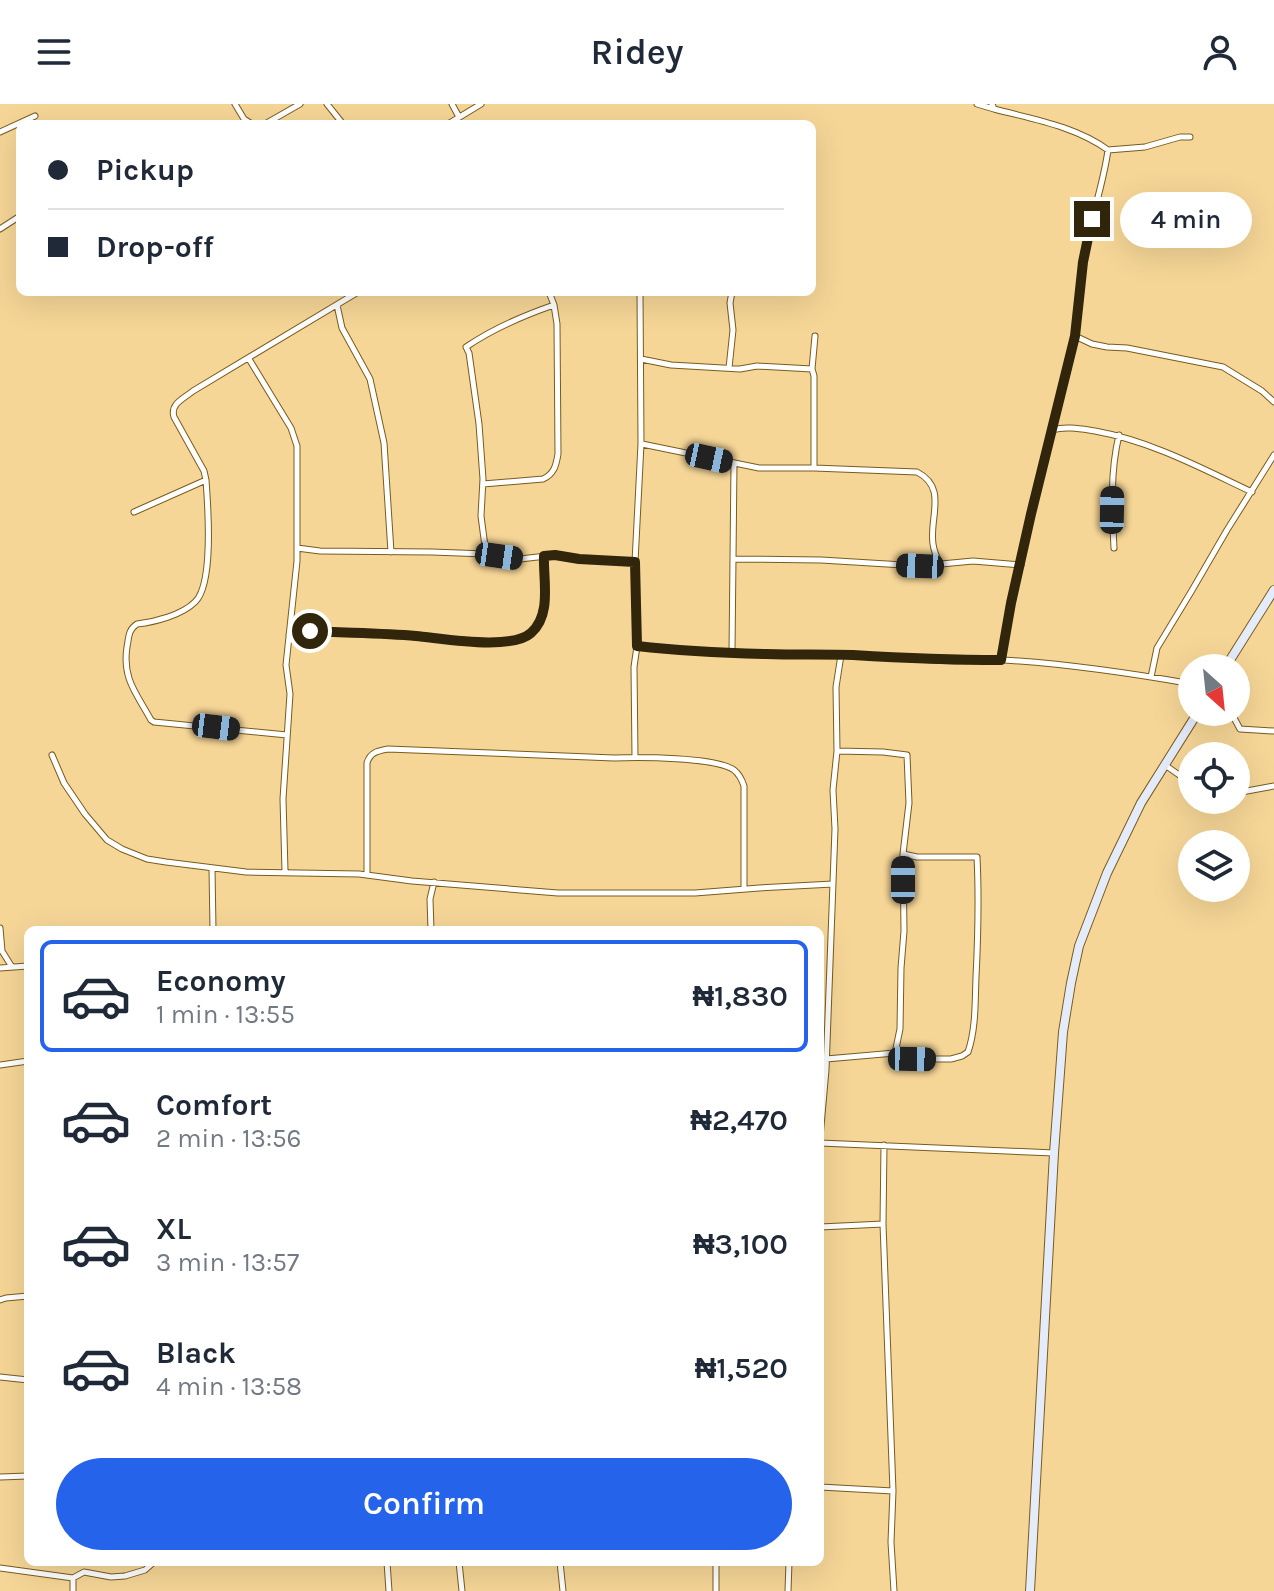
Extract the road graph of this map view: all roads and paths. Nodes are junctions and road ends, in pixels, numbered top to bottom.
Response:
1 (300, 104) edge
2 (327, 104) edge
3 (452, 104) edge
4 (481, 104) edge
5 (977, 104) edge
6 (993, 106) edge
7 (35, 116) dead end
8 (459, 117) junction
9 (26, 120) edge
10 (272, 120) edge
11 (340, 120) edge
12 (454, 120) edge
13 (1190, 137) dead end
14 (1108, 150) junction
15 (352, 296) edge
16 (551, 296) edge
17 (640, 296) edge
18 (731, 296) edge
19 (337, 305) junction
20 (554, 305) junction
21 (815, 336) dead end
22 (1075, 336) junction
23 (249, 359) junction
24 (641, 359) junction
25 (729, 368) junction
26 (812, 369) junction
27 (1274, 402) edge
28 (1052, 430) junction
29 (1119, 435) junction
30 (641, 444) junction
31 (1274, 455) edge
32 (734, 464) junction
33 (814, 468) junction
34 (206, 480) junction
35 (482, 484) junction
36 (1252, 492) junction
37 (134, 512) dead end
38 (297, 548) junction
39 (1114, 548) dead end
40 (391, 552) junction
41 (486, 554) junction
42 (544, 556) junction
43 (733, 559) junction
44 (635, 562) junction
45 (940, 563) junction
46 (1021, 565) junction
47 (1274, 590) edge
48 (289, 635) junction
49 (637, 646) junction
50 (732, 652) junction
51 (1234, 654) edge
52 (841, 655) junction
53 (1001, 660) junction
54 (1151, 677) junction
55 (1178, 682) edge
56 (1189, 726) edge
57 (1238, 726) edge
58 (1274, 731) edge
59 (287, 735) junction
60 (837, 751) junction
61 (52, 755) dead end
62 (635, 757) junction
63 (1165, 765) junction
64 (1178, 774) edge
65 (1274, 786) edge
66 (1250, 790) edge
67 (903, 854) junction
68 (212, 868) junction
69 (285, 871) junction
70 (367, 875) junction
71 (434, 882) junction
72 (833, 884) junction
73 (744, 889) junction
74 (213, 926) edge
75 (431, 926) edge
76 (0, 928) edge
77 (24, 966) edge
78 (12, 967) junction
79 (0, 968) edge
80 (895, 1053) junction
81 (826, 1059) junction
82 (24, 1062) edge
83 (0, 1065) edge
84 (824, 1085) edge
85 (824, 1143) edge
86 (884, 1145) junction
87 (1054, 1153) junction
88 (883, 1224) junction
89 (824, 1227) edge
90 (24, 1296) edge
91 (0, 1300) edge
92 (0, 1377) edge
93 (24, 1380) edge
94 (24, 1476) edge
95 (0, 1477) edge
96 (824, 1487) edge
97 (893, 1491) junction
98 (150, 1566) edge
99 (387, 1566) edge
100 (459, 1566) edge
101 (560, 1566) edge
102 (716, 1566) edge
103 (789, 1566) edge
104 (0, 1568) edge
105 (73, 1578) junction
106 (73, 1591) edge
107 (389, 1591) edge
108 (462, 1591) edge
109 (563, 1591) edge
110 (716, 1591) edge
111 (788, 1591) edge
112 (894, 1591) edge
113 (1030, 1591) edge

1 - 10 street
2 - 11 street
3 - 8 street
4 - 8 street
5 - 6 street
6 - 14 street
7 - 9 street
8 - 12 street
13 - 14 street
14 - 22 street
15 - 19 street
16 - 20 street
17 - 24 street
18 - 25 street
19 - 23 street
19 - 40 street
20 - 35 street
20 - 35 street
21 - 26 street
22 - 27 street
22 - 28 street
23 - 34 street
23 - 38 street
24 - 25 street
24 - 30 street
25 - 26 street
26 - 33 street
28 - 29 street
28 - 46 street
29 - 36 street
29 - 39 street
30 - 32 street
30 - 44 street
31 - 36 street
32 - 33 street
32 - 43 street
33 - 45 street
34 - 37 street
34 - 59 street
35 - 41 street
36 - 54 street
38 - 40 street
38 - 48 street
40 - 41 street
41 - 42 street
42 - 44 street
42 - 48 street
43 - 45 street
43 - 50 street
44 - 49 street
45 - 46 street
46 - 53 street
47 - 51 main road
48 - 59 street
49 - 50 street
49 - 62 street
50 - 52 street
52 - 53 street
52 - 60 street
53 - 54 street
54 - 55 street
56 - 63 main road
57 - 58 street
59 - 69 street
60 - 67 street
60 - 72 street
61 - 68 street
62 - 70 street
62 - 73 street
63 - 64 street
63 - 87 main road
65 - 66 street
67 - 80 street
67 - 80 street
68 - 69 street
68 - 74 street
69 - 70 street
70 - 71 street
71 - 73 street
71 - 75 street
72 - 73 street
72 - 81 street
76 - 78 street
77 - 78 street
78 - 79 street
80 - 81 street
81 - 84 street
82 - 83 street
85 - 86 street
86 - 87 street
86 - 88 street
87 - 113 main road
88 - 89 street
88 - 97 street
90 - 91 street
92 - 93 street
94 - 95 street
96 - 97 street
97 - 112 street
98 - 105 street
99 - 107 street
100 - 108 street
101 - 109 street
102 - 110 street
103 - 111 street
104 - 105 street
105 - 106 street

